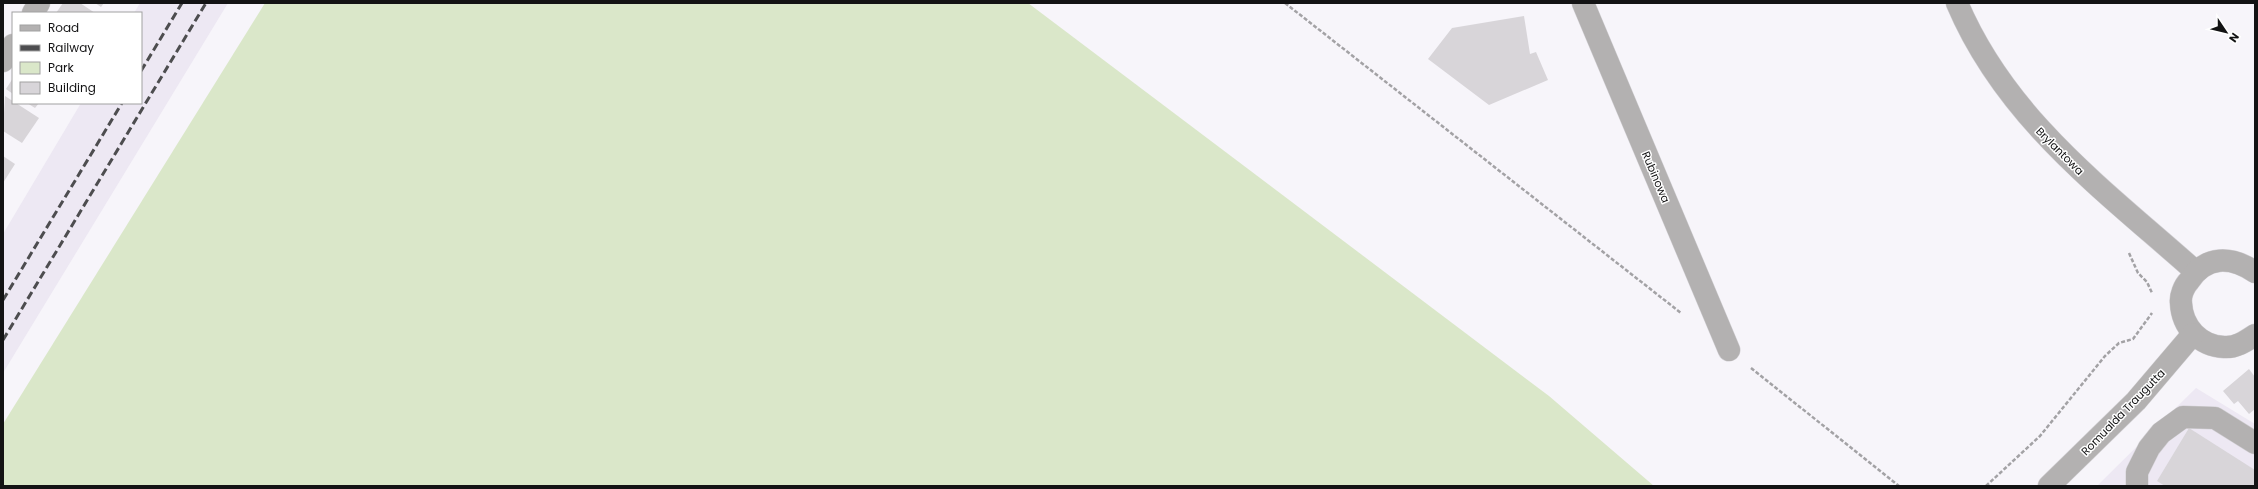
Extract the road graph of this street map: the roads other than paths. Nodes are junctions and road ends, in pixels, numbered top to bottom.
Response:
1 (39, 3) edge
2 (1583, 3) edge
3 (1957, 3) edge
4 (34, 12) edge
5 (12, 47) edge
6 (3, 61) edge
7 (2195, 271) junction
8 (2255, 272) edge
9 (2194, 334) junction
10 (2255, 335) edge
11 (1729, 350) road end
12 (2255, 443) edge
13 (2050, 486) edge
14 (2138, 486) edge

1 - 4 street
2 - 11 street, Rubinowa
3 - 7 street, Brylantowa
5 - 6 street
7 - 8 street
7 - 9 street
9 - 10 street
9 - 13 street, Romualda Traugutta
12 - 14 street

